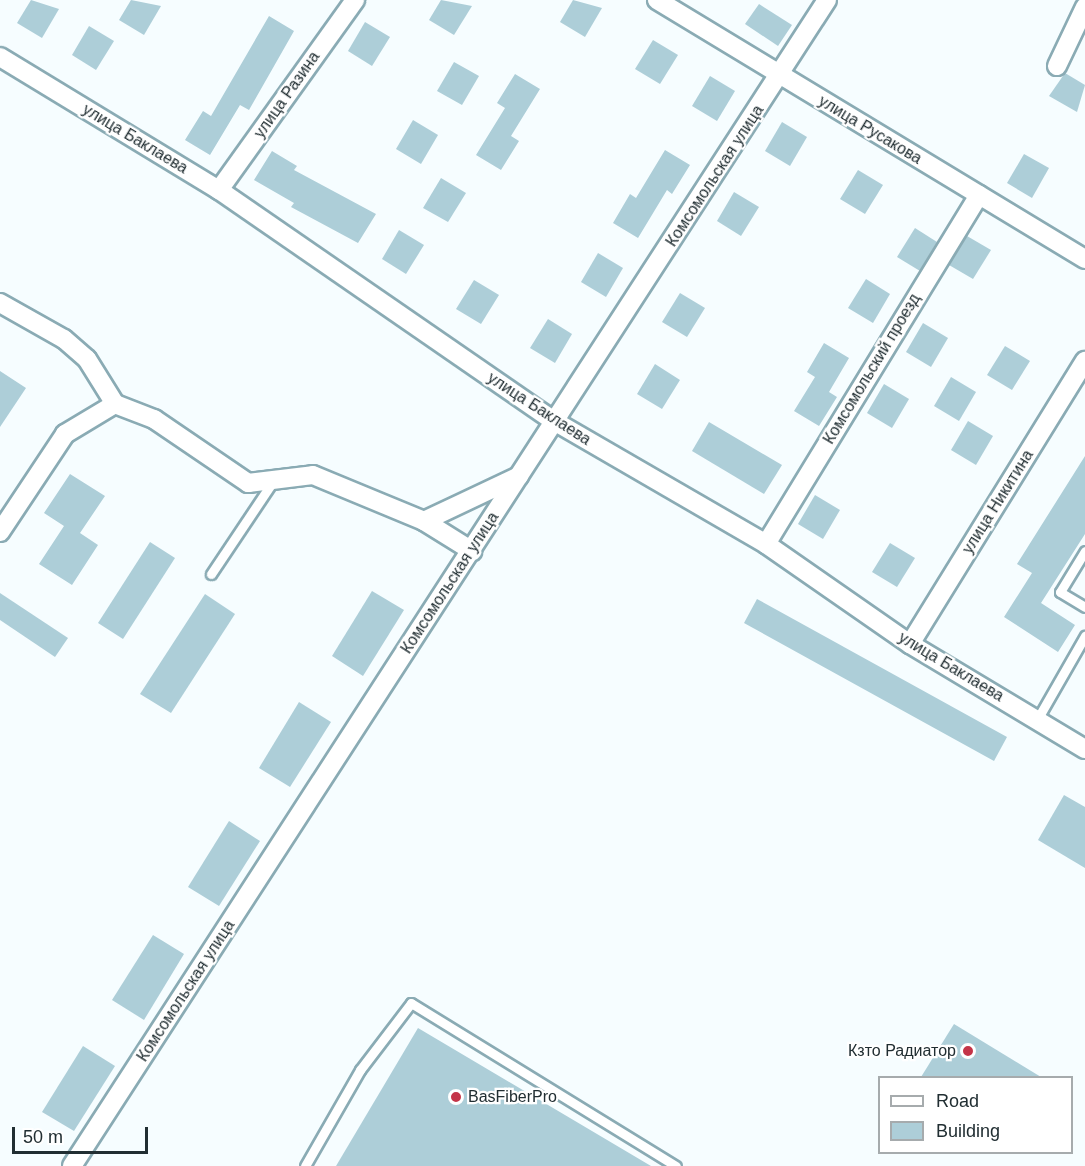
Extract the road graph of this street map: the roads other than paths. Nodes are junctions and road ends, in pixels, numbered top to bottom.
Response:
1 (355, 0) edge
2 (657, 0) edge
3 (827, 0) edge
4 (1085, 7) edge
5 (0, 57) edge
6 (1057, 66) dead end
7 (781, 77) junction
8 (219, 190) junction
9 (979, 195) junction
10 (1085, 259) edge
11 (0, 303) edge
12 (1085, 361) edge
13 (115, 404) junction
14 (554, 421) junction
15 (519, 476) junction
16 (272, 483) junction
17 (424, 521) junction
18 (0, 532) edge
19 (766, 543) junction
20 (472, 551) junction
21 (1085, 551) edge
22 (211, 574) dead end
23 (1085, 607) edge
24 (1085, 636) edge
25 (910, 644) junction
26 (1038, 718) junction
27 (1085, 749) edge
28 (72, 1166) edge
29 (305, 1166) edge
30 (676, 1166) edge

1 - 8 street, улица Разина
2 - 7 street, улица Русакова
3 - 7 street, Комсомольская улица
4 - 6 street
5 - 8 street, улица Баклаева
7 - 9 street, улица Русакова
7 - 14 street, Комсомольская улица
8 - 14 street, улица Баклаева
9 - 10 street, улица Русакова
9 - 19 street, Комсомольский проезд
11 - 13 street
12 - 25 street, улица Никитина
13 - 16 street
13 - 18 street
14 - 15 street, Комсомольская улица
14 - 19 street, улица Баклаева
15 - 17 street
15 - 20 street, Комсомольская улица
16 - 17 street
16 - 22 lane
17 - 20 street
19 - 25 street, улица Баклаева
20 - 28 street, Комсомольская улица
21 - 23 lane
24 - 26 lane
25 - 26 street, улица Баклаева
26 - 27 street, улица Баклаева
29 - 30 lane

